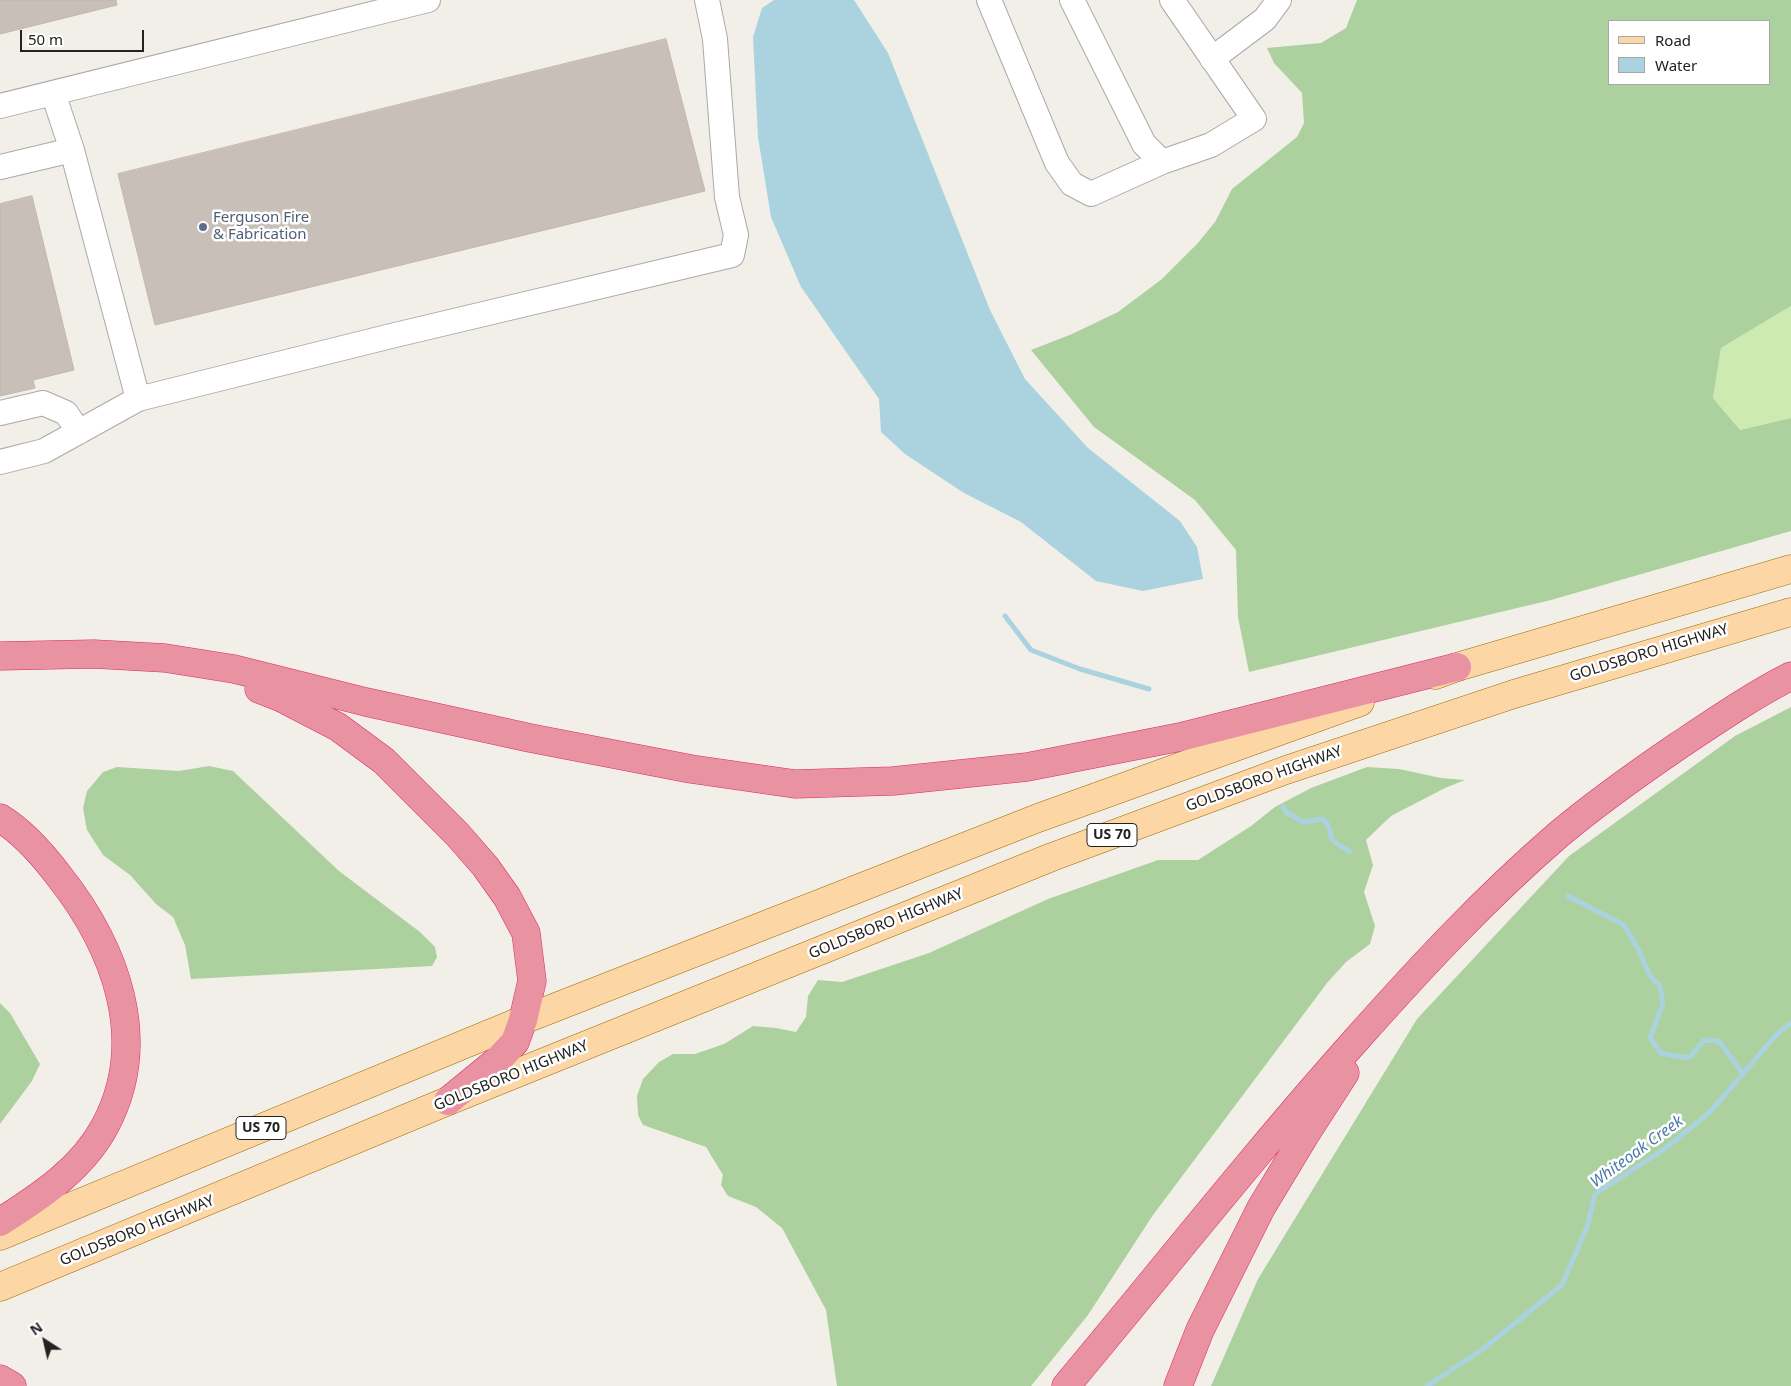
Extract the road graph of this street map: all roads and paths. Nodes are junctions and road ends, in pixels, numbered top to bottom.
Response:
1 (428, 0) edge
2 (707, 0) edge
3 (989, 0) edge
4 (1072, 0) edge
5 (1172, 0) edge
6 (1279, 0) edge
7 (1212, 59) junction
8 (53, 93) junction
9 (0, 106) edge
10 (72, 150) junction
11 (1162, 162) junction
12 (0, 167) edge
13 (138, 398) junction
14 (0, 413) edge
15 (78, 432) junction
16 (0, 462) edge
17 (1791, 569) edge
18 (1791, 612) edge
19 (0, 656) edge
20 (165, 658) junction
21 (1457, 667) junction
22 (1791, 676) edge
23 (0, 818) edge
24 (1397, 994) junction
25 (523, 1020) junction
26 (448, 1101) junction
27 (0, 1222) edge
28 (0, 1236) edge
29 (0, 1287) edge
30 (0, 1380) edge
31 (12, 1386) edge
32 (1066, 1386) edge
33 (1178, 1386) edge

1 - 8 street
2 - 13 street
3 - 11 street
4 - 11 street
5 - 7 street
6 - 7 street
7 - 11 street
8 - 9 street
8 - 10 street
10 - 12 street
10 - 13 street
13 - 15 street
14 - 15 street
15 - 16 street
17 - 21 main road, US 70
18 - 26 main road, GOLDSBORO HIGHWAY / US 70
19 - 20 highway
20 - 21 highway
20 - 25 highway
21 - 25 main road, US 70
22 - 24 highway
23 - 27 highway
24 - 32 highway
24 - 33 highway
25 - 26 highway
25 - 28 main road, US 70
26 - 29 main road, GOLDSBORO HIGHWAY / US 70
30 - 31 highway

